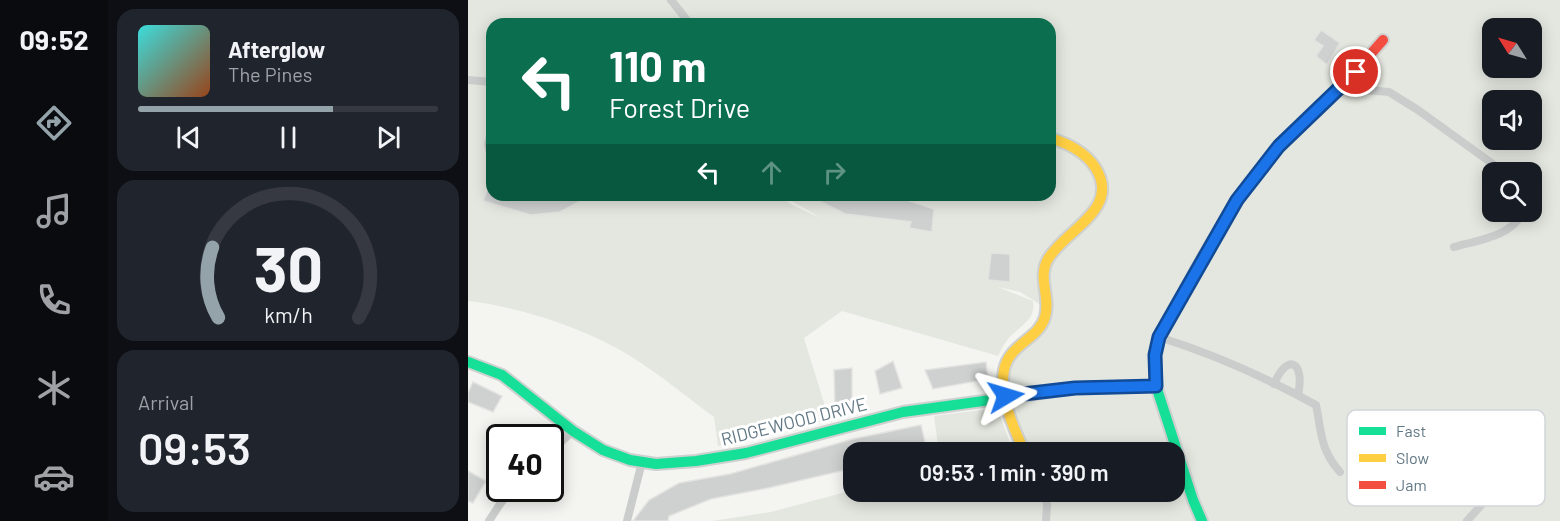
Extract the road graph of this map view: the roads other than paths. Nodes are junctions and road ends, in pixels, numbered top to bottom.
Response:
1 (671, 0) edge
2 (685, 18) edge
3 (1383, 40) dead end
4 (468, 80) edge
5 (486, 82) edge
6 (1341, 88) junction
7 (1056, 140) edge
8 (1490, 162) edge
9 (1516, 222) edge
10 (1454, 247) dead end
11 (1159, 337) junction
12 (468, 362) edge
13 (1274, 384) junction
14 (1156, 386) junction
15 (1298, 395) junction
16 (1006, 396) junction
17 (573, 431) junction
18 (564, 439) edge
19 (1021, 442) edge
20 (642, 462) junction
21 (1340, 472) dead end
22 (503, 502) edge
23 (1047, 502) edge
24 (1480, 506) edge
25 (489, 521) edge
26 (627, 521) edge
27 (1046, 521) edge
28 (1202, 521) edge
29 (1467, 521) edge

1 - 2 street
3 - 6 street
4 - 5 street
6 - 8 street
6 - 11 street
7 - 16 street
9 - 10 street
11 - 13 street
11 - 14 street
12 - 17 street, RIDGEWOOD DRIVE
13 - 15 street
13 - 15 street
14 - 16 street, RIDGEWOOD DRIVE
14 - 28 street
15 - 21 street
16 - 19 street
16 - 20 street, RIDGEWOOD DRIVE
17 - 18 street
17 - 20 street, RIDGEWOOD DRIVE
20 - 26 street
22 - 25 street
23 - 27 street
24 - 29 street

